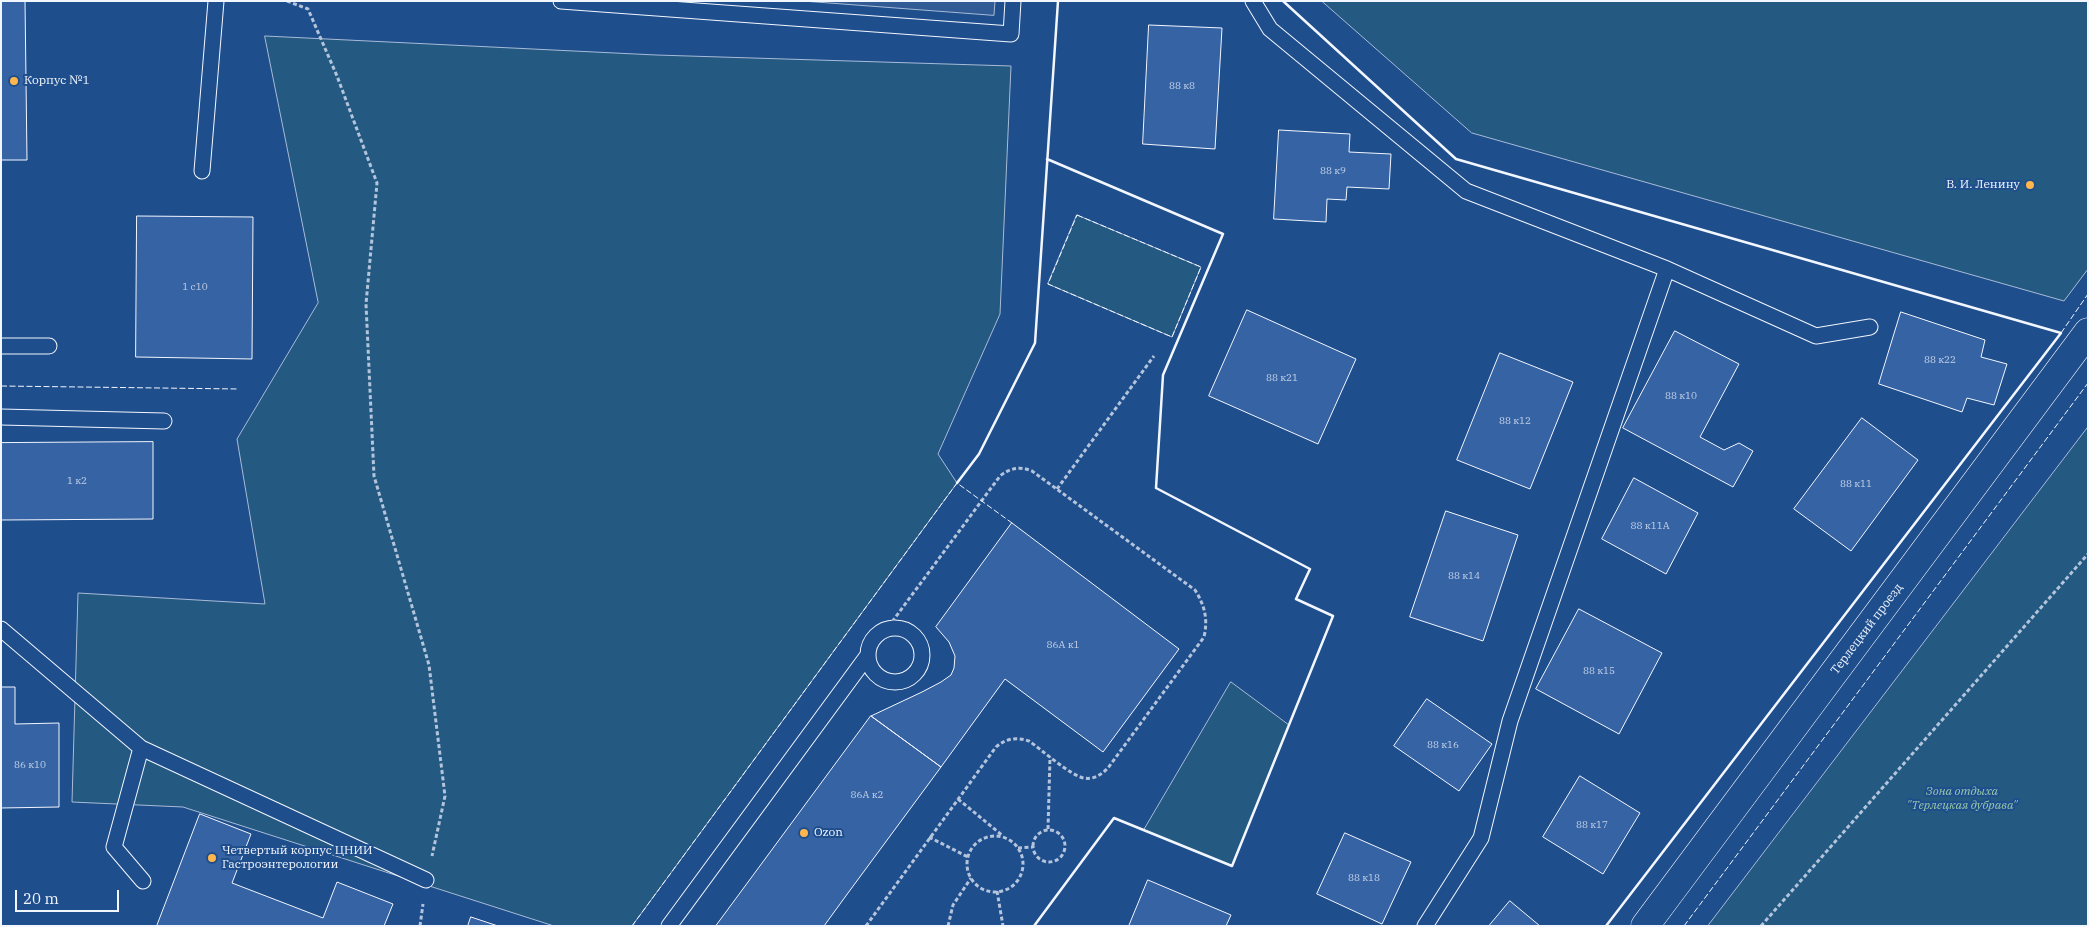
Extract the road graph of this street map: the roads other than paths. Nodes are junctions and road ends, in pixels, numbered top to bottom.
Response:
1 (216, 1) edge
2 (561, 1) edge
3 (1013, 1) edge
4 (1253, 1) edge
5 (202, 171) dead end
6 (1667, 269) junction
7 (1870, 326) dead end
8 (2088, 332) edge
9 (1, 346) edge
10 (49, 346) dead end
11 (1, 418) edge
12 (164, 421) dead end
13 (1, 629) edge
14 (868, 655) junction
15 (141, 748) junction
16 (426, 880) road end
17 (143, 882) dead end
18 (669, 926) edge
19 (1424, 926) edge
20 (1645, 926) edge

1 - 5 lane
2 - 3 lane
4 - 6 lane
6 - 7 lane
6 - 19 lane
8 - 20 street, Терлецкий проезд
9 - 10 lane
11 - 12 lane
13 - 15 lane
14 - 14 lane
14 - 18 lane
15 - 16 lane
15 - 17 lane

